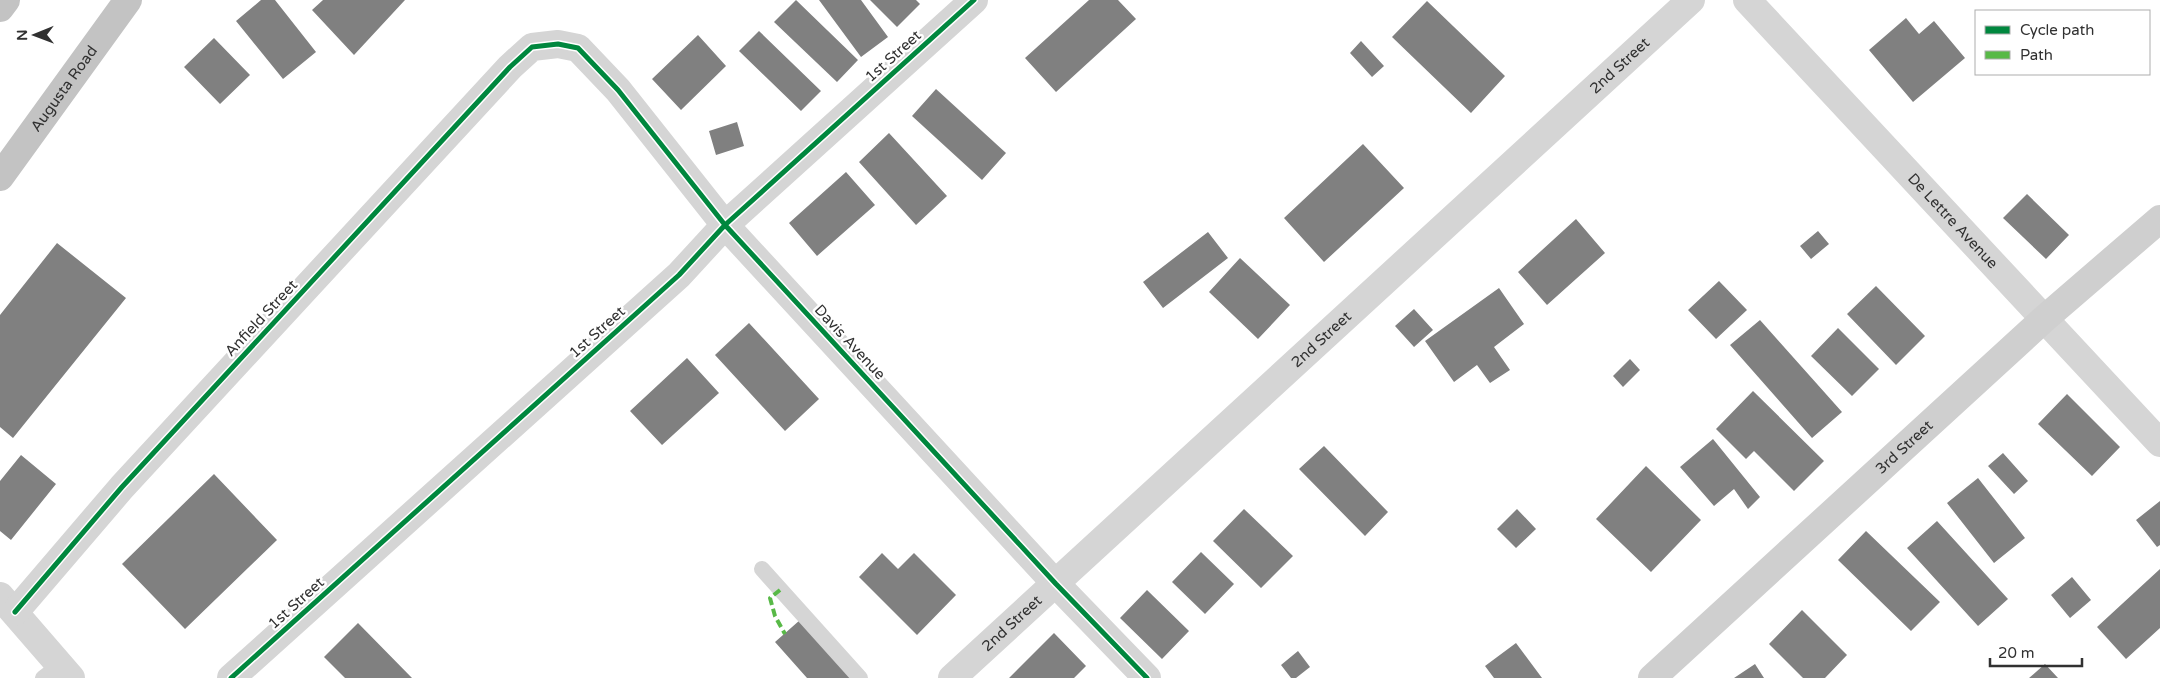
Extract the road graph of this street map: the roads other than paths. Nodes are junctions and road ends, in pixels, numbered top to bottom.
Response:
1 (6, 0) edge
2 (128, 0) edge
3 (974, 0) edge
4 (1691, 0) edge
5 (1747, 0) edge
6 (0, 8) edge
7 (532, 47) joint
8 (0, 177) edge
9 (2160, 219) edge
10 (725, 225) junction
11 (2044, 319) junction
12 (2160, 443) edge
13 (762, 570) dead end
14 (1056, 584) junction
15 (8, 604) edge
16 (58, 674) edge
17 (232, 678) edge
18 (860, 678) edge
19 (952, 678) edge
20 (1147, 678) edge
21 (1652, 678) edge

1 - 6 highway
2 - 8 highway, Augusta Road
3 - 10 street, 1st Street
4 - 14 street, 2nd Street
5 - 11 street, De Lettre Avenue
7 - 10 street, Davis Avenue
7 - 15 street, Anfield Street
9 - 11 street, 3rd Street
10 - 14 street, Davis Avenue
10 - 17 street, 1st Street
11 - 12 street, De Lettre Avenue
11 - 21 street, 3rd Street
13 - 18 lane
14 - 19 street, 2nd Street
14 - 20 street, Davis Avenue
15 - 16 street

